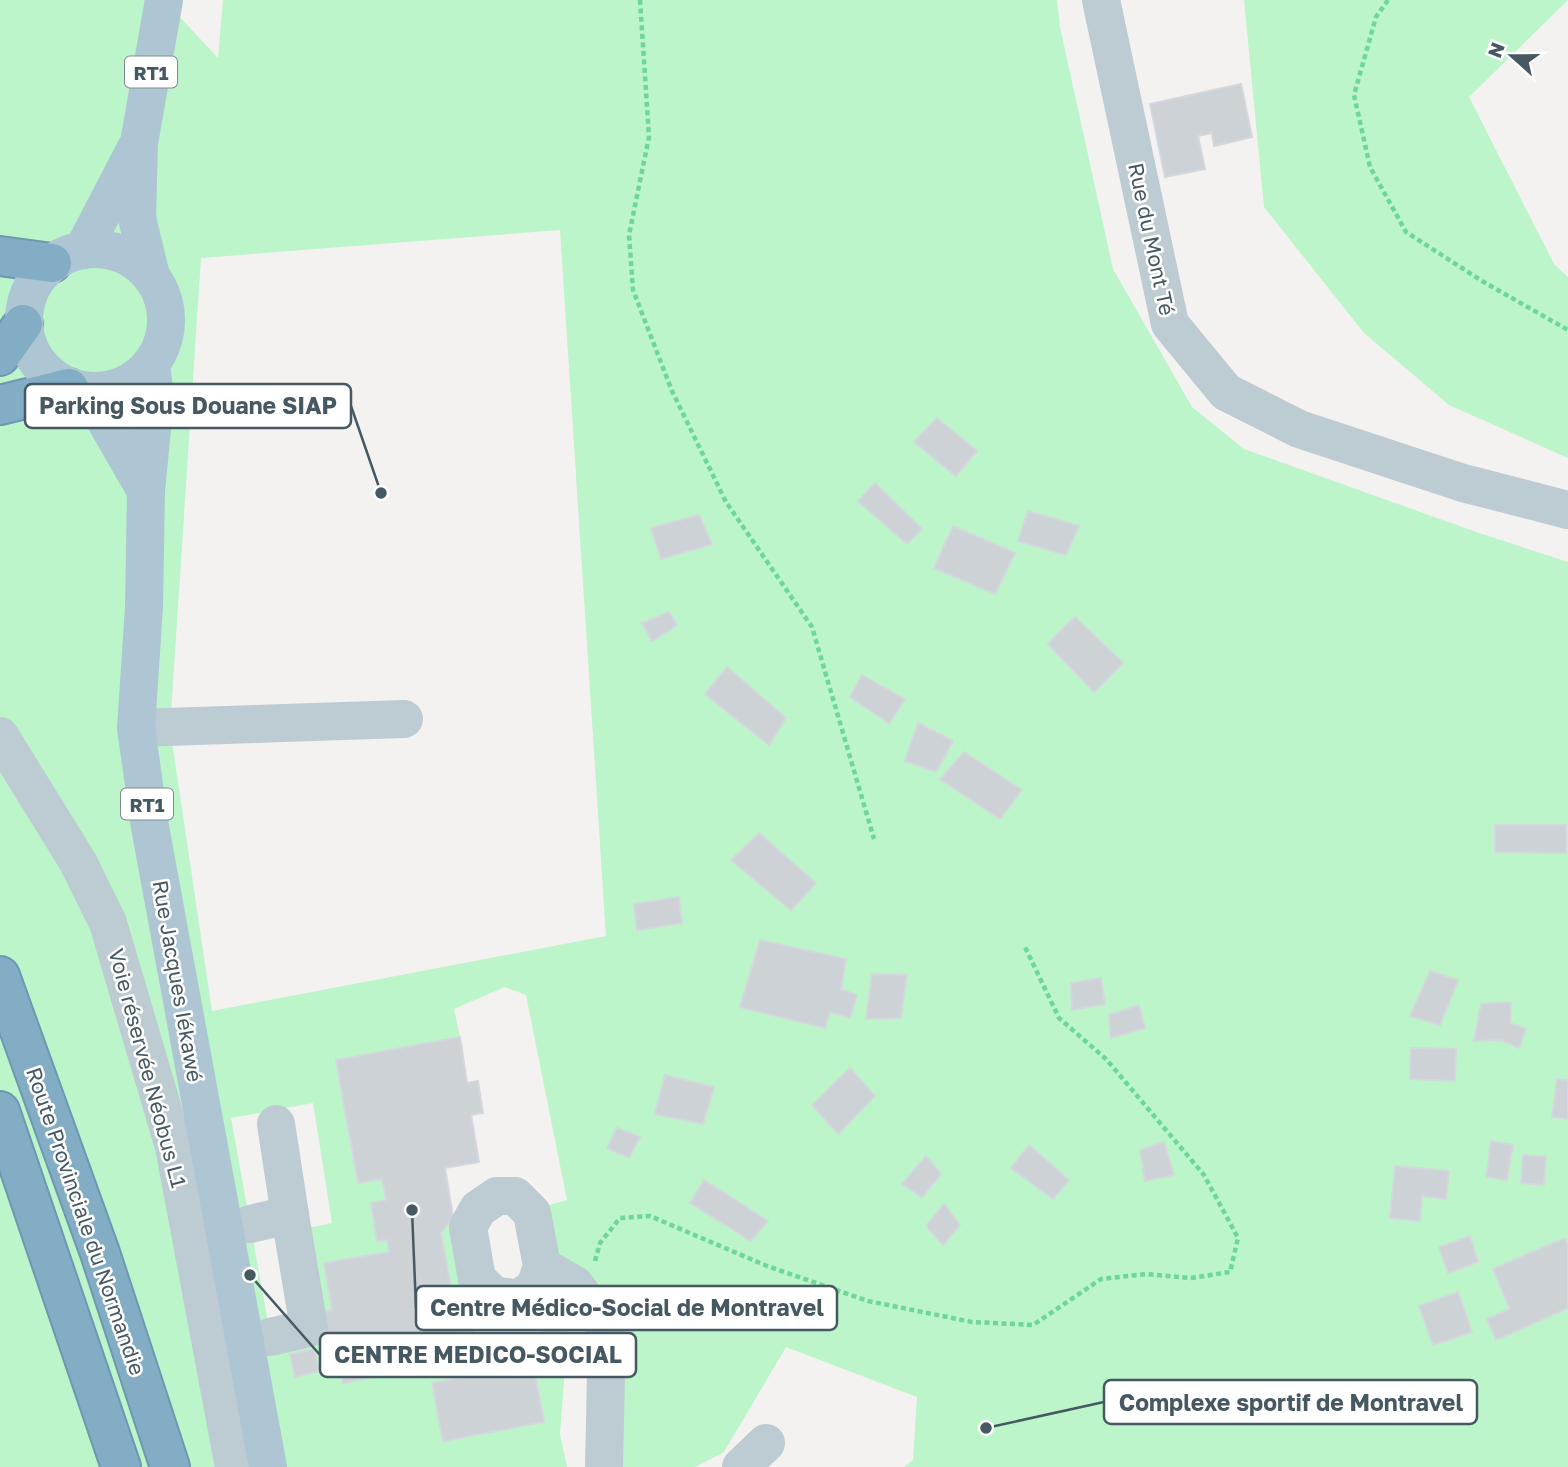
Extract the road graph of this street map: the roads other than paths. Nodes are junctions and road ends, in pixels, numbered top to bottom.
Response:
1 (164, 0) edge
2 (1101, 0) edge
3 (139, 144) junction
4 (0, 256) edge
5 (67, 256) junction
6 (151, 276) junction
7 (23, 324) junction
8 (0, 356) edge
9 (151, 364) junction
10 (79, 390) junction
11 (0, 405) edge
12 (146, 491) junction
13 (1568, 510) edge
14 (404, 719) dead end
15 (136, 728) junction
16 (0, 736) edge
17 (0, 976) edge
18 (0, 1111) edge
19 (276, 1124) dead end
20 (290, 1215) junction
21 (250, 1224) dead end
22 (542, 1266) dead end
23 (270, 1337) dead end
24 (121, 1467) edge
25 (170, 1467) edge
26 (234, 1467) edge
27 (268, 1467) edge
28 (604, 1467) edge

1 - 3 main road, RT1
2 - 13 street, Rue du Mont Té
3 - 5 main road, RT1
3 - 6 main road, RT1
4 - 5 highway
5 - 6 main road
5 - 7 main road
6 - 9 main road
7 - 8 highway
7 - 10 main road
9 - 10 main road
9 - 12 main road, Rue Jacques Iékawé / RT1
10 - 11 highway
10 - 12 main road
12 - 15 main road, Rue Jacques Iékawé / RT1
14 - 15 street
15 - 27 main road, Rue Jacques Iékawé / RT1
16 - 26 street, Voie réservée Néobus L1
17 - 25 highway, Route Provinciale du Normandie
18 - 24 highway
19 - 20 street
20 - 21 street
20 - 23 street
22 - 28 street

